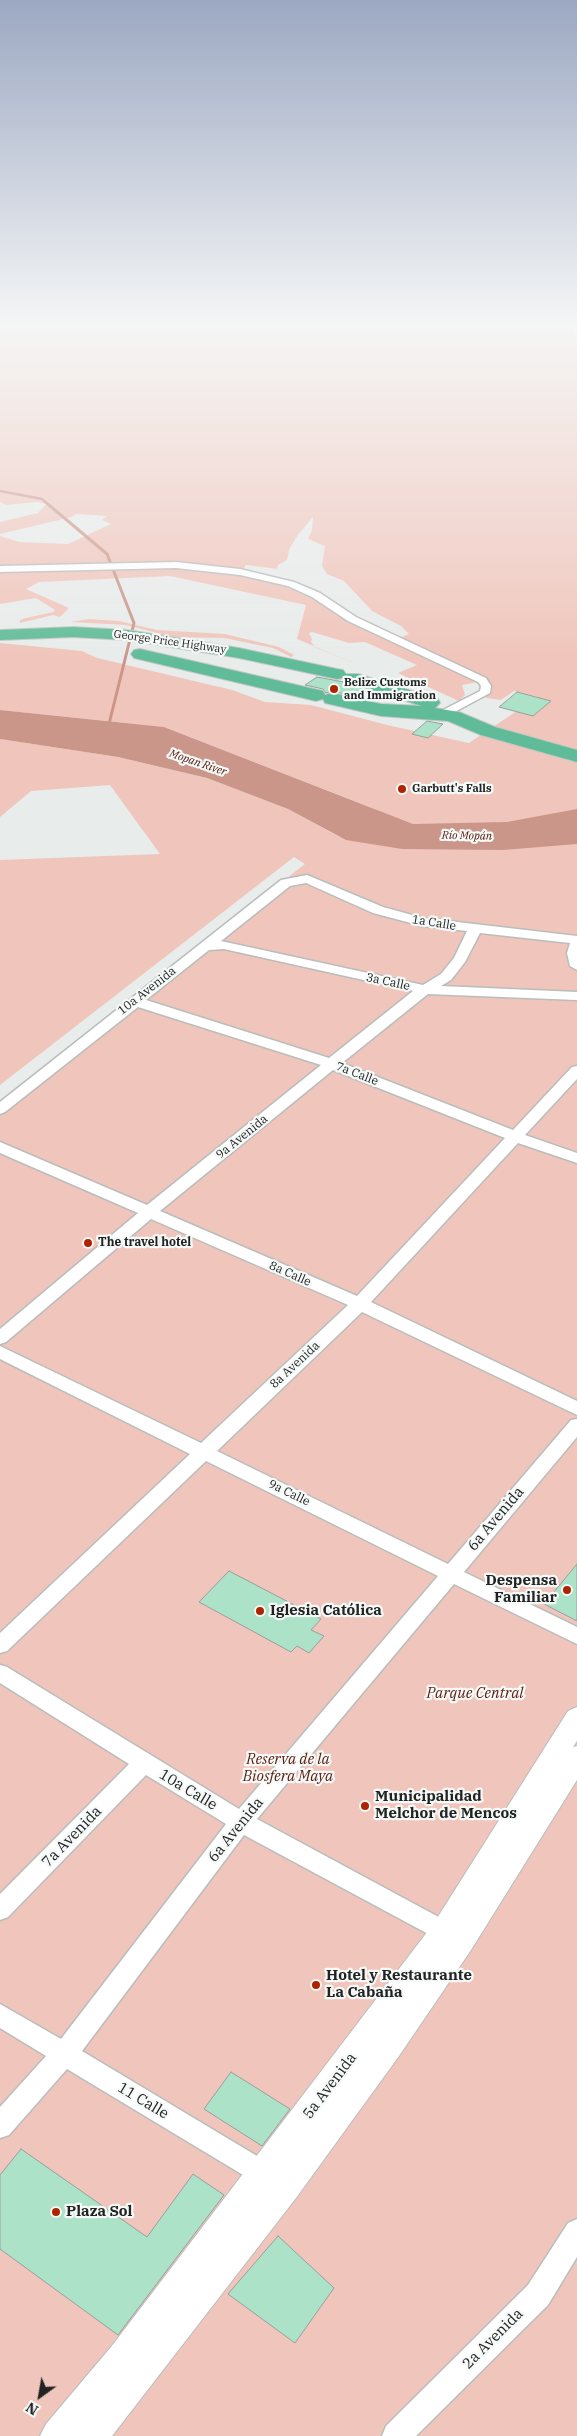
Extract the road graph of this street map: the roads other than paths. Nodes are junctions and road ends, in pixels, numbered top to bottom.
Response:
1 (0, 570) edge
2 (0, 636) edge
3 (303, 666) junction
4 (278, 685) junction
5 (447, 712) junction
6 (577, 756) edge
7 (298, 880) joint
8 (475, 929) junction
9 (577, 941) edge
10 (203, 947) junction
11 (577, 966) edge
12 (426, 990) junction
13 (577, 996) edge
14 (134, 1001) junction
15 (332, 1064) junction
16 (577, 1070) edge
17 (0, 1109) edge
18 (516, 1136) junction
19 (0, 1147) edge
20 (577, 1158) edge
21 (150, 1211) junction
22 (360, 1304) junction
23 (0, 1338) edge
24 (0, 1352) edge
25 (577, 1408) edge
26 (577, 1425) edge
27 (203, 1450) junction
28 (451, 1572) junction
29 (577, 1636) edge
30 (0, 1645) edge
31 (0, 1673) edge
32 (577, 1718) edge
33 (577, 1757) edge
34 (144, 1763) junction
35 (241, 1822) junction
36 (0, 1910) edge
37 (453, 1937) junction
38 (0, 2015) edge
39 (65, 2053) junction
40 (0, 2126) edge
41 (274, 2181) junction
42 (576, 2235) edge
43 (132, 2367) junction
44 (58, 2436) edge
45 (89, 2436) edge
46 (396, 2436) edge

1 - 5 street
2 - 3 highway, George Price Highway
2 - 4 highway, George Price Highway
3 - 4 highway
3 - 5 highway, George Price Highway
4 - 5 highway, George Price Highway
5 - 6 highway, George Price Highway
7 - 8 street, 1a Calle
7 - 10 street, 10a Avenida
8 - 9 street, 1a Calle
8 - 12 street, 9a Avenida
9 - 11 street
10 - 12 street, 3a Calle
10 - 14 street, 10a Avenida
12 - 13 street, 3a Calle
12 - 15 street, 9a Avenida
14 - 15 street, 7a Calle
14 - 17 street, 10a Avenida
15 - 18 street, 7a Calle
15 - 21 street, 9a Avenida
16 - 18 street, 8a Avenida
18 - 20 street, 7a Calle
18 - 22 street, 8a Avenida
19 - 21 street, 8a Calle
21 - 22 street, 8a Calle
21 - 23 street, 9a Avenida
22 - 25 street, 8a Calle
22 - 27 street, 8a Avenida
24 - 27 street, 9a Calle
26 - 28 street, 6a Avenida
27 - 28 street, 9a Calle
27 - 30 street, 8a Avenida
28 - 29 street, 9a Calle
28 - 35 street, 6a Avenida
31 - 34 street, 10a Calle
32 - 37 street, 5a Avenida
33 - 37 street, 5a Avenida
34 - 35 street, 10a Calle
34 - 36 street, 7a Avenida
35 - 37 street, 10a Calle
35 - 39 street, 6a Avenida
37 - 41 street, 5a Avenida
38 - 39 street, 11 Calle
39 - 40 street, 6a Avenida
39 - 41 street, 11 Calle
41 - 43 street, 5a Avenida
42 - 46 street, 2a Avenida
43 - 44 street, 5a Avenida
43 - 45 street, 5a Avenida

